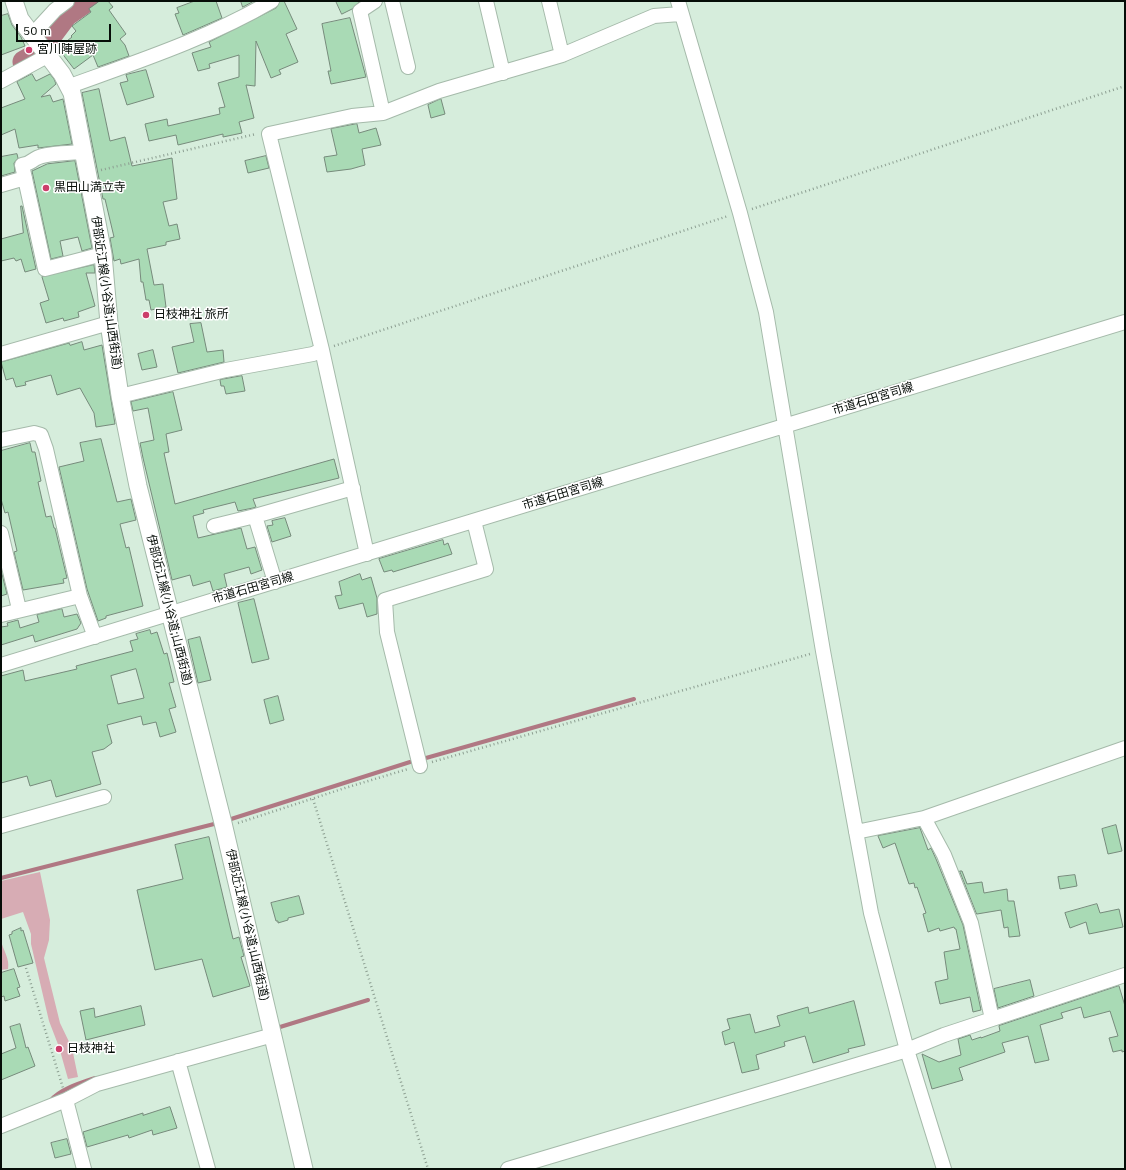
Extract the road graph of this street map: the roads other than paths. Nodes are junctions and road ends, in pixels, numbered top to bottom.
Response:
1 (14, 1) edge
2 (67, 1) edge
3 (272, 1) edge
4 (374, 1) edge
5 (392, 1) edge
6 (486, 1) edge
7 (549, 1) edge
8 (679, 8) edge
9 (41, 47) junction
10 (562, 55) junction
11 (408, 67) dead end
12 (502, 73) junction
13 (1, 81) edge
14 (70, 86) junction
15 (383, 113) junction
16 (83, 152) junction
17 (25, 178) junction
18 (1, 185) edge
19 (103, 254) junction
20 (1125, 322) edge
21 (109, 323) junction
22 (322, 350) junction
23 (1, 354) edge
24 (120, 396) junction
25 (786, 425) junction
26 (1, 440) edge
27 (353, 488) junction
28 (256, 516) junction
29 (474, 521) junction
30 (214, 526) dead end
31 (1, 533) edge
32 (367, 554) junction
33 (274, 582) junction
34 (80, 596) junction
35 (19, 609) junction
36 (169, 612) junction
37 (1, 615) edge
38 (95, 637) junction
39 (1, 665) edge
40 (1125, 748) edge
41 (420, 766) road end
42 (104, 797) dead end
43 (924, 818) junction
44 (1, 826) edge
45 (856, 832) junction
46 (1125, 974) edge
47 (992, 1019) junction
48 (273, 1035) junction
49 (907, 1050) junction
50 (178, 1061) junction
51 (65, 1095) junction
52 (1, 1126) edge
53 (84, 1169) edge
54 (208, 1169) edge
55 (304, 1169) edge
56 (508, 1169) edge
57 (944, 1169) edge

1 - 9 main road, 伊部近江線(小谷道;山西街道)
2 - 9 street
3 - 14 street
4 - 15 street
5 - 11 street
6 - 12 street
7 - 10 street
8 - 10 street
8 - 25 street
9 - 13 street
9 - 14 main road, 伊部近江線(小谷道;山西街道)
10 - 12 street
12 - 15 street
14 - 16 main road, 伊部近江線(小谷道;山西街道)
15 - 22 street
16 - 17 street
16 - 19 main road, 伊部近江線(小谷道;山西街道)
17 - 18 street
17 - 19 street
19 - 21 main road, 伊部近江線(小谷道;山西街道)
20 - 25 street, 市道石田宮司線
21 - 23 street
21 - 24 main road, 伊部近江線(小谷道;山西街道)
22 - 24 street
22 - 27 street
24 - 36 main road, 伊部近江線(小谷道;山西街道)
25 - 29 street, 市道石田宮司線
25 - 45 street
26 - 34 street
27 - 28 street
27 - 32 street
28 - 30 street
28 - 33 street
29 - 32 street, 市道石田宮司線
29 - 41 street
31 - 35 street
32 - 33 street, 市道石田宮司線
33 - 36 street, 市道石田宮司線
34 - 35 street
34 - 38 street
35 - 37 street
36 - 38 street, 市道石田宮司線
36 - 48 main road, 伊部近江線(小谷道;山西街道)
38 - 39 street, 市道石田宮司線
40 - 43 street
42 - 44 street
43 - 45 street
43 - 47 street
45 - 49 street
46 - 47 street
47 - 49 street
48 - 50 street
48 - 55 main road, 伊部近江線(小谷道;山西街道)
49 - 56 street
49 - 57 street
50 - 51 street
50 - 54 street
51 - 52 street
51 - 53 street

